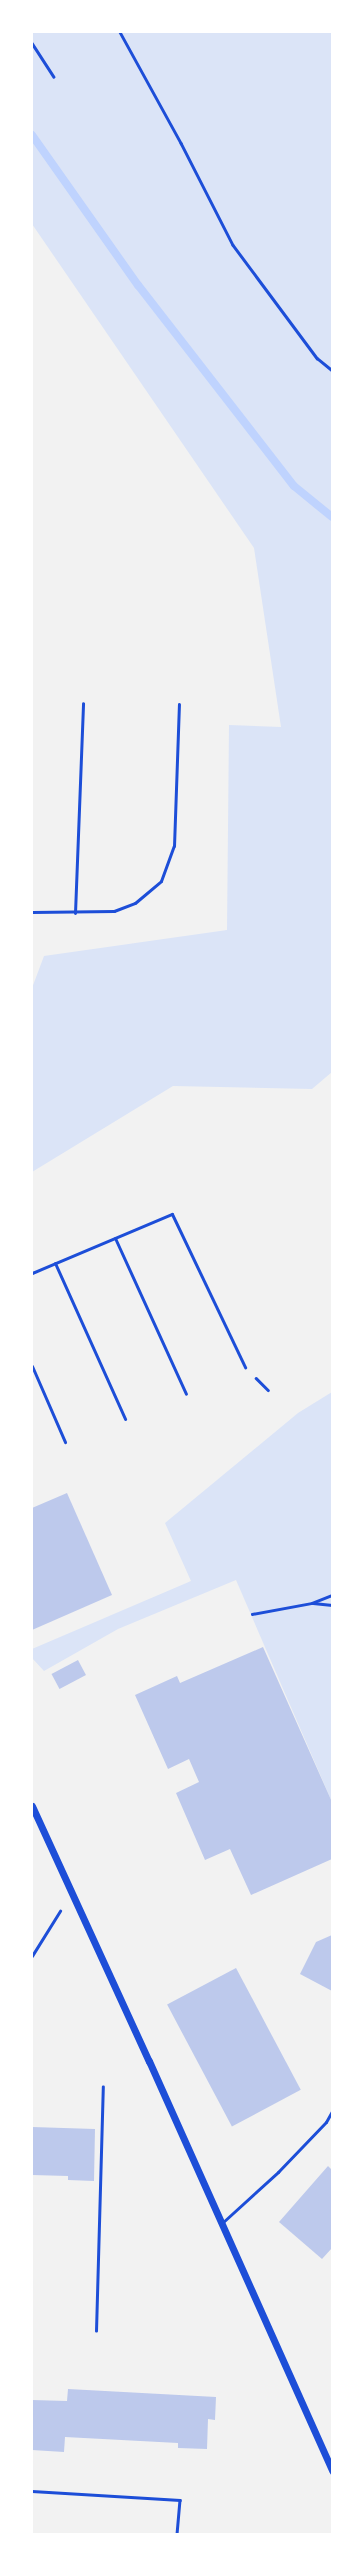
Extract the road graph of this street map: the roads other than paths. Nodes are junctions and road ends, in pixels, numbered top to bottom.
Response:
1 (83, 703) dead end
2 (179, 704) dead end
3 (32, 912) edge
4 (75, 913) junction
5 (116, 1238) junction
6 (55, 1263) junction
7 (32, 1273) edge
8 (32, 1366) edge
9 (245, 1367) dead end
10 (186, 1394) dead end
11 (125, 1419) dead end
12 (65, 1442) dead end
13 (32, 1806) edge
14 (332, 2111) edge
15 (222, 2223) junction
16 (332, 2471) edge

1 - 4 lane
2 - 4 lane
3 - 4 lane
5 - 6 lane
5 - 9 lane
5 - 10 lane
6 - 7 lane
6 - 11 lane
8 - 12 lane
13 - 15 street
14 - 15 lane
15 - 16 street

